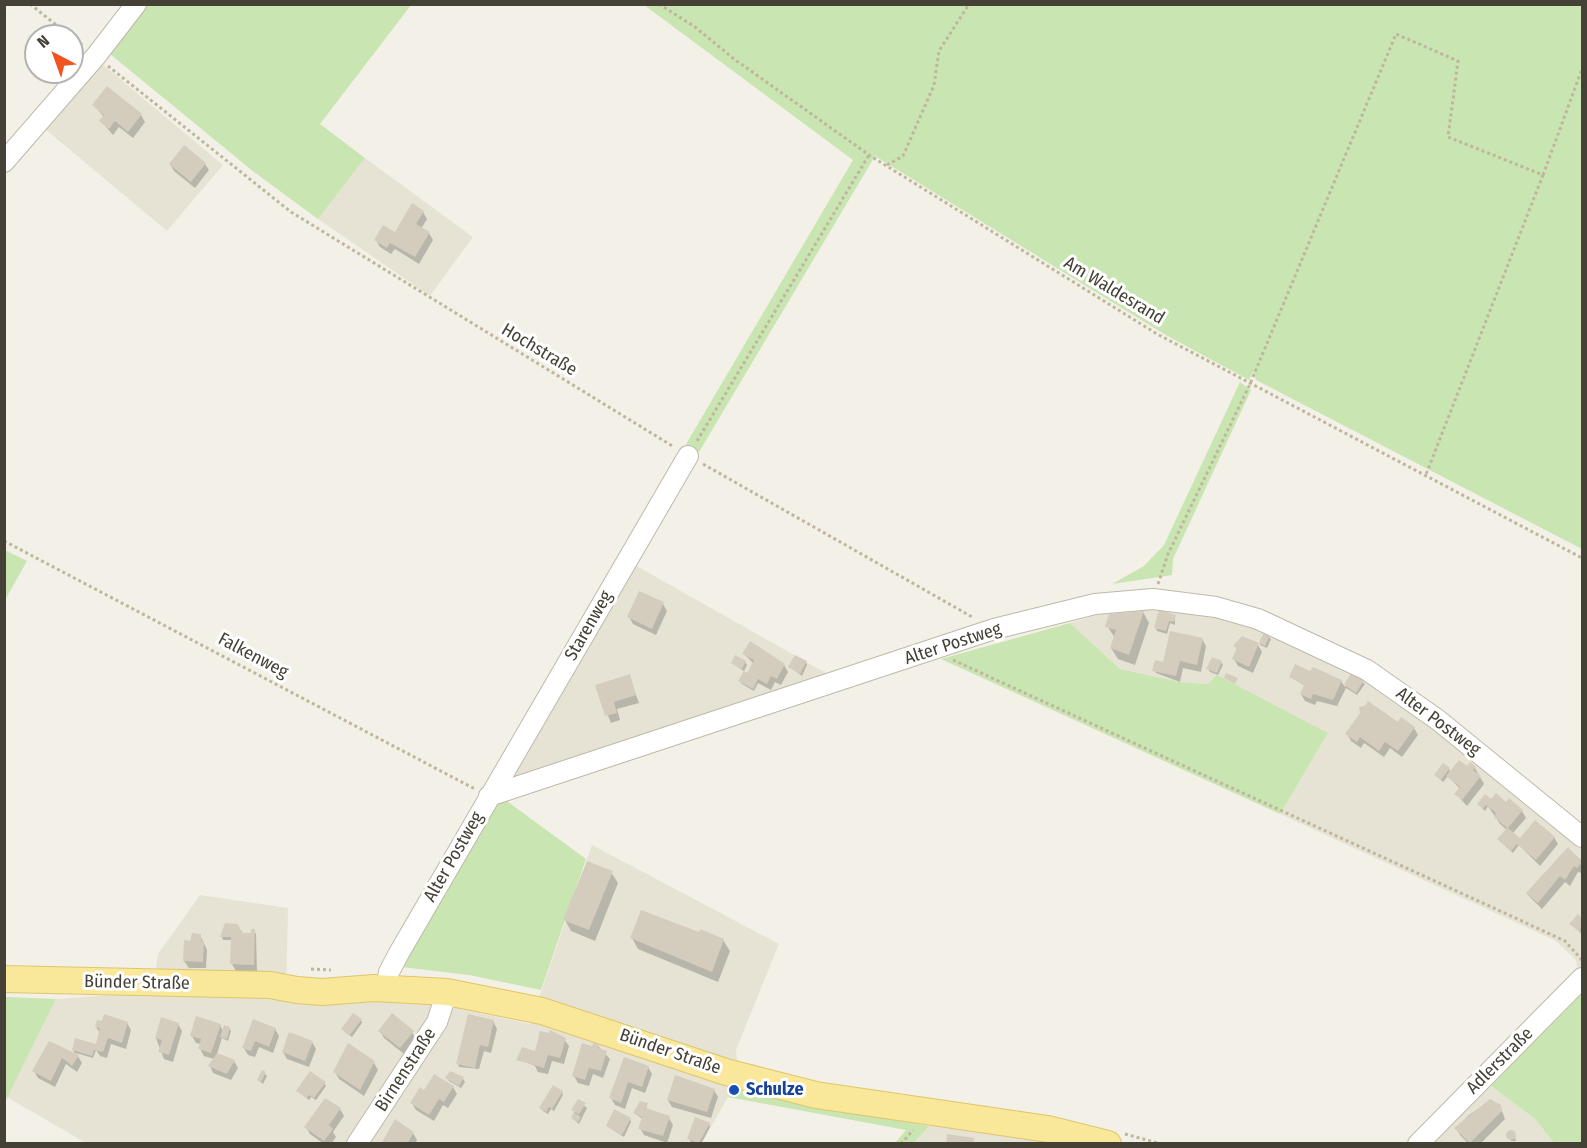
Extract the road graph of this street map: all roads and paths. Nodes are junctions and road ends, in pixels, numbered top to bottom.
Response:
1 (30, 4) edge
2 (136, 4) edge
3 (659, 4) edge
4 (969, 4) edge
5 (55, 24) edge
6 (96, 56) junction
7 (1582, 69) edge
8 (869, 155) junction
9 (4, 162) edge
10 (887, 165) junction
11 (1543, 175) junction
12 (1250, 384) junction
13 (688, 456) junction
14 (1425, 477) junction
15 (4, 541) edge
16 (1582, 558) edge
17 (1153, 599) junction
18 (994, 629) junction
19 (932, 650) junction
20 (489, 796) junction
21 (1582, 837) edge
22 (1582, 960) edge
23 (1582, 978) edge
24 (4, 979) edge
25 (380, 988) junction
26 (447, 992) junction
27 (357, 1143) edge
28 (1108, 1143) edge
29 (1418, 1143) edge

1 - 5 path
2 - 6 street
3 - 8 path, Am Waldesrand
4 - 10 path
6 - 9 street
6 - 13 path, Hochstraße
7 - 11 path
8 - 10 path, Am Waldesrand
8 - 13 path
10 - 12 path, Am Waldesrand
11 - 12 path
11 - 14 path
12 - 14 path, Am Waldesrand
12 - 17 path
13 - 18 path, Hochstraße
13 - 20 street, Starenweg
14 - 16 path, Am Waldesrand
15 - 20 path, Falkenweg
17 - 18 street, Alter Postweg
17 - 21 street, Alter Postweg
18 - 19 street, Alter Postweg
19 - 20 street, Alter Postweg
19 - 22 path
20 - 25 street, Alter Postweg
23 - 29 street, Adlerstraße
24 - 25 main road, Bünder Straße
25 - 26 main road, Bünder Straße
26 - 27 street, Birnenstraße
26 - 28 main road, Bünder Straße

